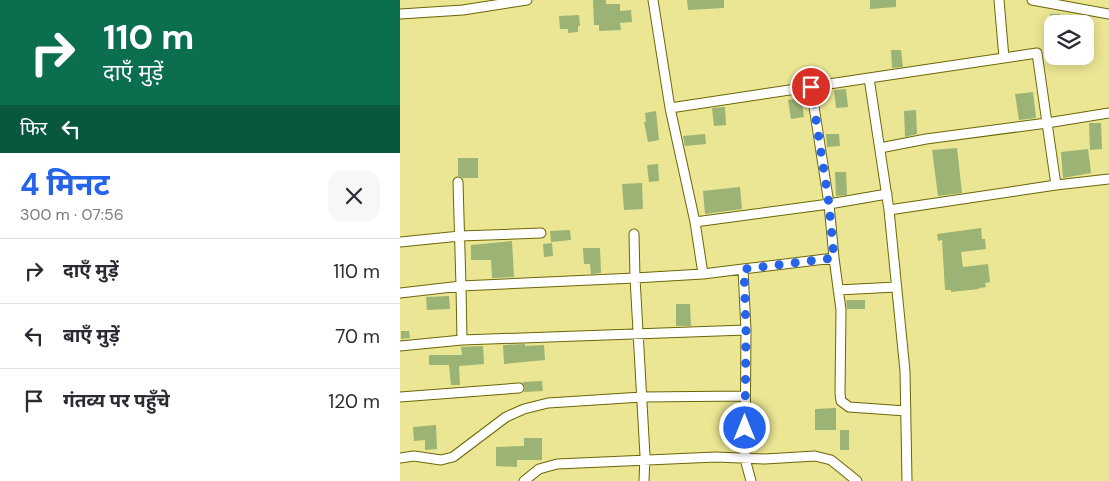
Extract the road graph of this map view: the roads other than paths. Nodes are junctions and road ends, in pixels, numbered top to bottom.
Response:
1 (527, 0) edge
2 (653, 0) edge
3 (999, 0) edge
4 (1032, 0) edge
5 (505, 2) edge
6 (464, 5) edge
7 (400, 14) edge
8 (1109, 14) edge
9 (1004, 58) junction
10 (869, 78) junction
11 (811, 87) junction
12 (670, 108) junction
13 (1109, 113) edge
14 (1046, 123) junction
15 (880, 148) junction
16 (1109, 179) edge
17 (458, 182) dead end
18 (1056, 185) junction
19 (887, 194) junction
20 (829, 204) junction
21 (889, 210) junction
22 (695, 222) junction
23 (540, 233) dead end
24 (634, 234) dead end
25 (460, 236) junction
26 (400, 242) edge
27 (834, 258) junction
28 (744, 269) junction
29 (703, 274) junction
30 (635, 278) junction
31 (461, 286) junction
32 (896, 287) junction
33 (838, 290) junction
34 (400, 292) edge
35 (746, 330) junction
36 (639, 333) junction
37 (462, 340) junction
38 (400, 346) edge
39 (519, 388) dead end
40 (745, 396) junction
41 (400, 397) edge
42 (642, 397) junction
43 (906, 411) junction
44 (400, 458) edge
45 (745, 459) junction
46 (644, 460) junction
47 (524, 481) edge
48 (644, 481) edge
49 (751, 481) edge
50 (858, 481) edge
51 (906, 481) edge

1 - 5 street
2 - 12 street
3 - 9 street
4 - 8 street
5 - 6 street
6 - 7 street
9 - 10 street
9 - 14 street
10 - 11 street
10 - 15 street
11 - 12 street
11 - 20 street
12 - 22 street
13 - 14 street
14 - 15 street
14 - 18 street
15 - 19 street
16 - 18 street
17 - 25 street
18 - 21 street
19 - 20 street
19 - 21 street
20 - 22 street
20 - 27 street
21 - 32 street
22 - 29 street
23 - 25 street
24 - 30 street
25 - 26 street
25 - 31 street
27 - 28 street
27 - 33 street
28 - 29 street
28 - 35 street
29 - 30 street
30 - 31 street
30 - 36 street
31 - 34 street
31 - 37 street
32 - 33 street
32 - 43 street
33 - 43 street
35 - 36 street
35 - 40 street
36 - 37 street
36 - 42 street
37 - 38 street
39 - 41 street
40 - 42 street
40 - 45 street
42 - 44 street
42 - 46 street
43 - 51 street
45 - 46 street
45 - 49 street
45 - 50 street
46 - 47 street
46 - 48 street

